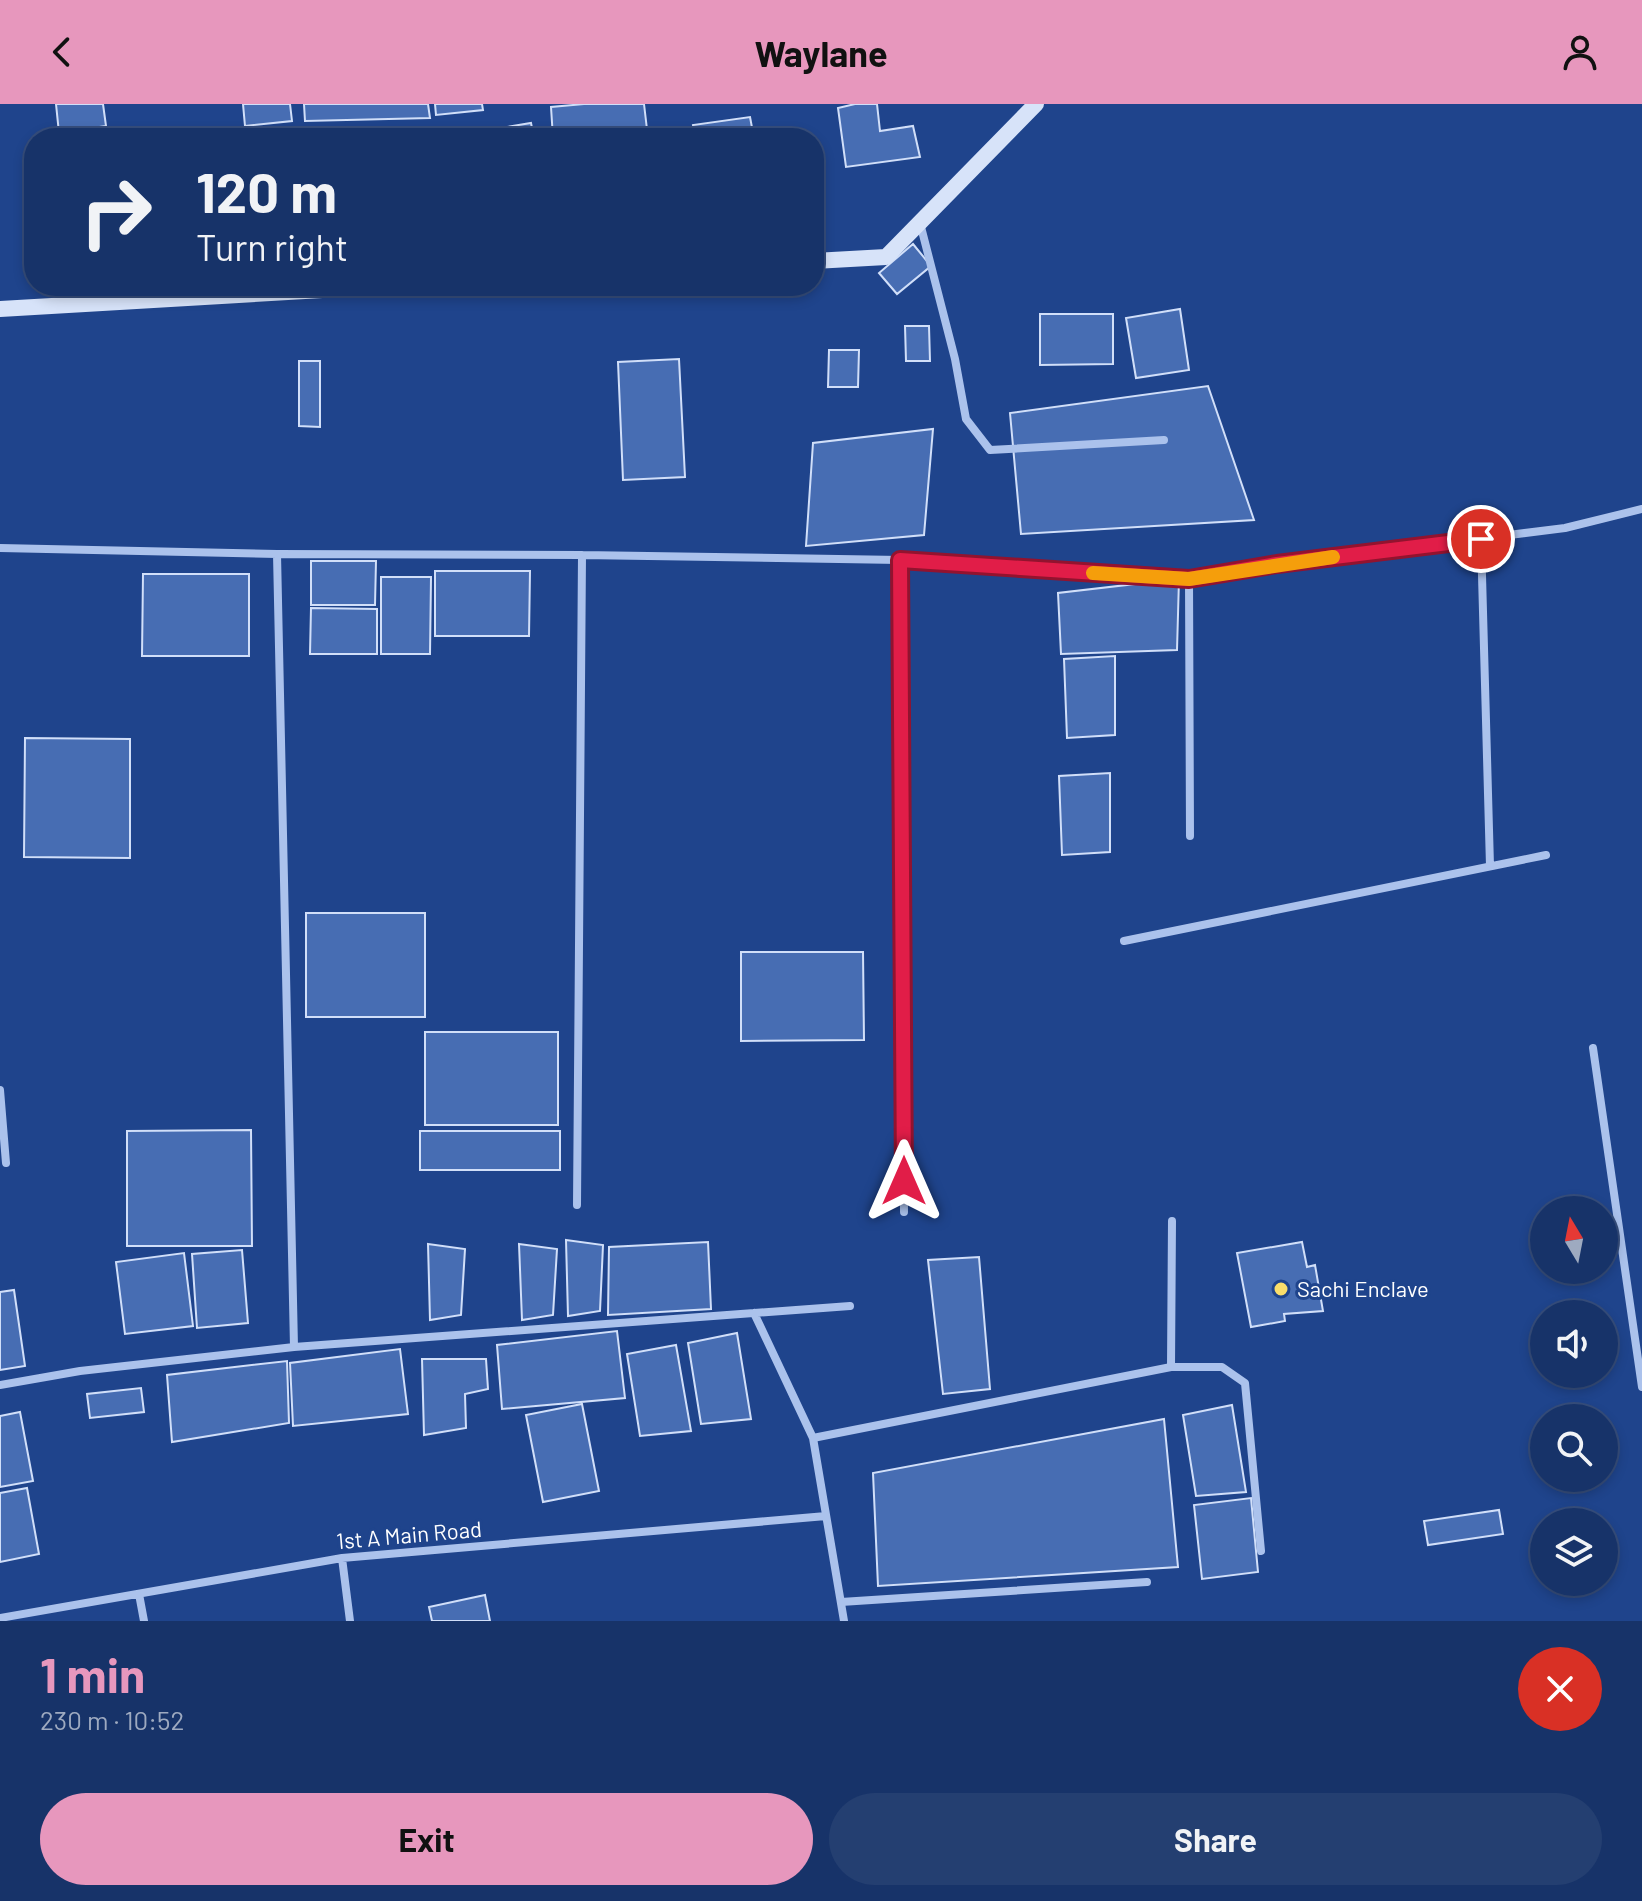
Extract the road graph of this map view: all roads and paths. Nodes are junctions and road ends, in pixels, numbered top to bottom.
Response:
1 (1036, 104) edge
2 (919, 222) junction
3 (824, 260) edge
4 (221, 296) edge
5 (0, 309) edge
6 (1164, 440) dead end
7 (1642, 509) edge
8 (1481, 539) junction
9 (0, 548) edge
10 (277, 554) junction
11 (582, 555) junction
12 (900, 560) junction
13 (1189, 579) junction
14 (1190, 836) dead end
15 (1546, 855) dead end
16 (1490, 866) junction
17 (1124, 941) dead end
18 (1593, 1048) dead end
19 (0, 1090) edge
20 (6, 1163) dead end
21 (577, 1205) dead end
22 (904, 1212) dead end
23 (1172, 1221) dead end
24 (850, 1306) dead end
25 (754, 1313) junction
26 (294, 1347) junction
27 (1171, 1367) junction
28 (0, 1385) edge
29 (1642, 1387) edge
30 (813, 1438) junction
31 (826, 1516) junction
32 (1261, 1551) dead end
33 (342, 1558) junction
34 (1147, 1582) dead end
35 (139, 1594) junction
36 (841, 1602) junction
37 (0, 1618) edge
38 (144, 1621) edge
39 (350, 1621) edge
40 (844, 1621) edge

1 - 2 main road
2 - 3 main road
2 - 6 street
4 - 5 main road
7 - 8 street
8 - 13 street
8 - 16 street
9 - 10 street
10 - 11 street
10 - 26 street
11 - 12 street
11 - 21 street
12 - 13 street
12 - 22 street
13 - 14 street
15 - 16 street
16 - 17 street
18 - 29 street
19 - 20 street
23 - 27 street
24 - 25 street
25 - 26 street
25 - 30 street
26 - 28 street
27 - 30 street
27 - 32 street
30 - 31 street
31 - 33 street, 1st A Main Road
31 - 36 street
33 - 35 street, 1st A Main Road
33 - 39 street
34 - 36 street
35 - 37 street, 1st A Main Road
35 - 38 street
36 - 40 street

